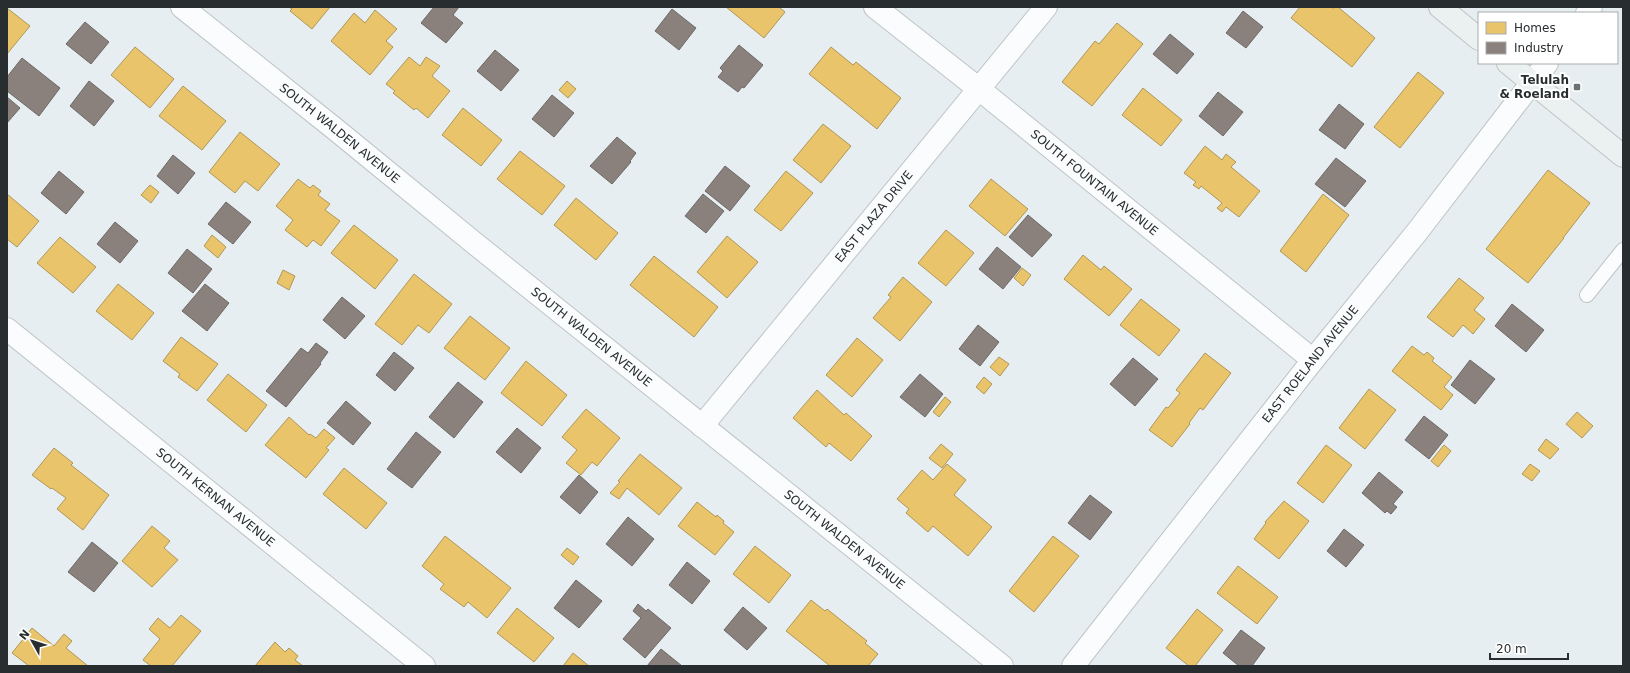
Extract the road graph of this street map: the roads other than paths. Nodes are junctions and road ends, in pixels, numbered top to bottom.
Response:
1 (182, 7) edge
2 (875, 7) edge
3 (1046, 7) edge
4 (1440, 7) edge
5 (1478, 38) edge
6 (1509, 64) edge
7 (1546, 64) edge
8 (1531, 82) junction
9 (979, 89) junction
10 (1623, 156) edge
11 (1623, 250) edge
12 (1587, 295) dead end
13 (7, 329) edge
14 (1313, 360) junction
15 (702, 426) junction
16 (424, 666) edge
17 (1002, 666) edge
18 (1073, 666) edge

1 - 15 street, SOUTH WALDEN AVENUE
2 - 9 street, SOUTH FOUNTAIN AVENUE
3 - 9 street, EAST PLAZA DRIVE
4 - 5 street
6 - 8 street
7 - 8 street, EAST ROELAND AVENUE
8 - 10 street
8 - 14 street, EAST ROELAND AVENUE
9 - 14 street, SOUTH FOUNTAIN AVENUE
9 - 15 street, EAST PLAZA DRIVE
11 - 12 lane
13 - 16 street, SOUTH KERNAN AVENUE
14 - 18 street, EAST ROELAND AVENUE
15 - 17 street, SOUTH WALDEN AVENUE

